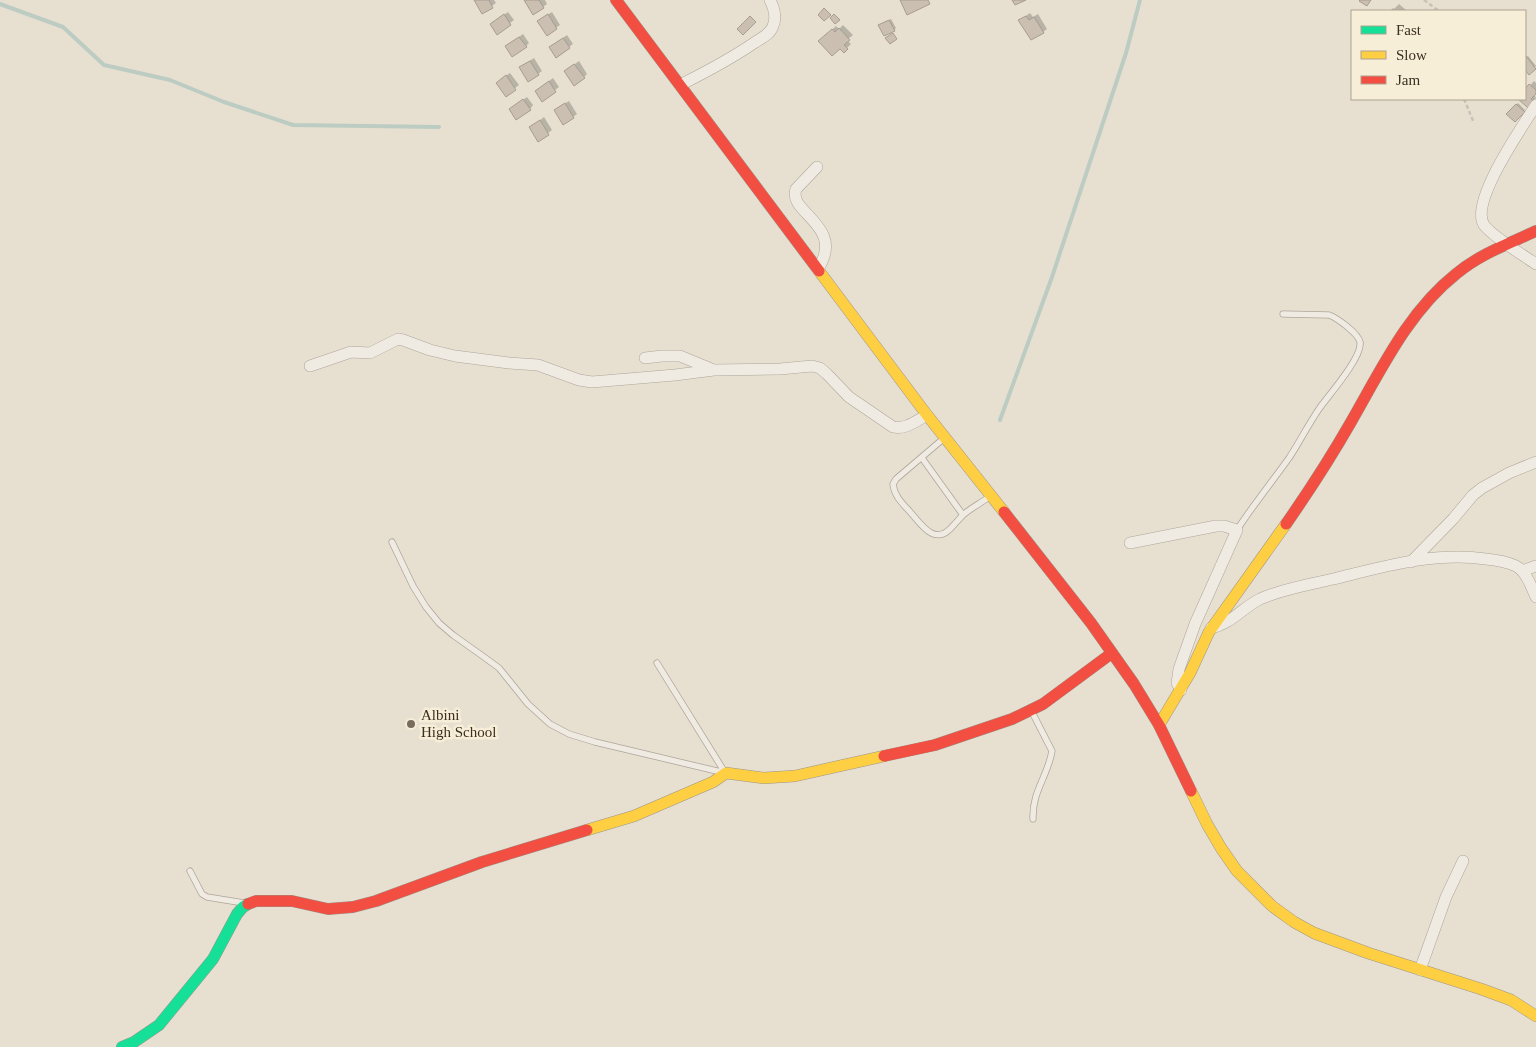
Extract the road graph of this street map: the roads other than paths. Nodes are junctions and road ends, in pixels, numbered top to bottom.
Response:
1 (616, 0) edge
2 (770, 0) edge
3 (680, 85) junction
4 (1536, 105) edge
5 (817, 167) dead end
6 (1536, 232) edge
7 (1507, 244) junction
8 (1536, 264) edge
9 (818, 268) junction
10 (1283, 314) dead end
11 (645, 358) dead end
12 (310, 366) dead end
13 (714, 370) junction
14 (927, 415) junction
15 (945, 437) junction
16 (922, 458) junction
17 (1536, 462) edge
18 (990, 496) junction
19 (963, 515) junction
20 (1237, 530) junction
21 (392, 542) dead end
22 (1130, 543) dead end
23 (1411, 562) junction
24 (1536, 566) edge
25 (1522, 571) junction
26 (1536, 597) edge
27 (1211, 628) junction
28 (1112, 653) junction
29 (657, 662) dead end
30 (1181, 690) junction
31 (1031, 710) junction
32 (1159, 725) junction
33 (726, 773) junction
34 (1033, 820) dead end
35 (1463, 862) dead end
36 (190, 871) dead end
37 (249, 904) junction
38 (1420, 970) junction
39 (1536, 1016) edge
40 (122, 1047) edge

1 - 3 street
2 - 3 street
3 - 9 street
4 - 7 street
5 - 9 street
6 - 7 street
7 - 8 street
7 - 27 street
9 - 14 street
10 - 20 lane
11 - 13 street
12 - 13 street
13 - 14 street
14 - 15 street
15 - 16 lane
15 - 18 street
16 - 19 lane
16 - 19 lane
17 - 23 street
18 - 19 lane
18 - 28 street
20 - 22 street
20 - 30 street
21 - 33 lane
23 - 25 street
23 - 27 street
24 - 25 street
25 - 26 street
27 - 30 street
28 - 31 street
28 - 32 street
29 - 33 lane
30 - 32 street
31 - 33 street
31 - 34 lane
32 - 38 street
33 - 37 street
35 - 38 street
36 - 37 lane
37 - 40 street
38 - 39 street

